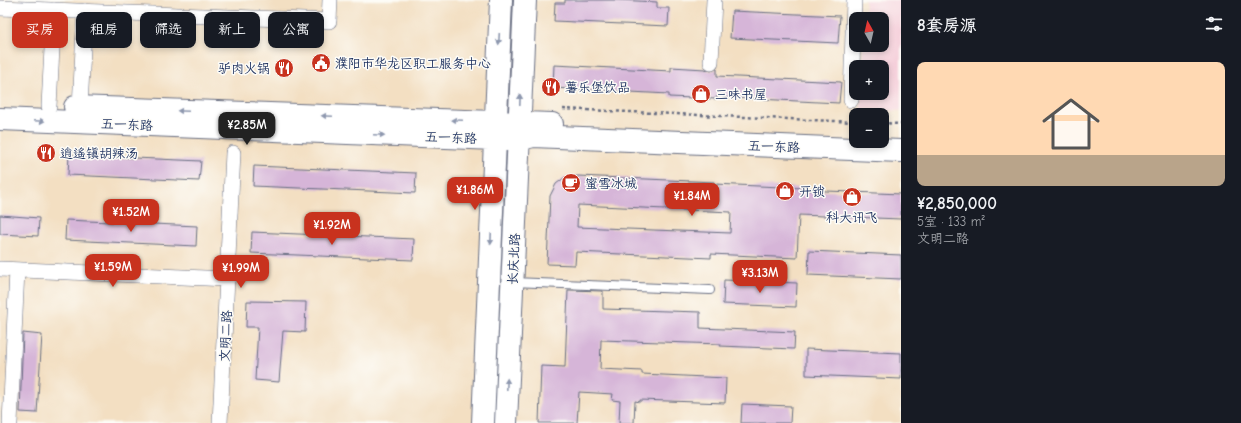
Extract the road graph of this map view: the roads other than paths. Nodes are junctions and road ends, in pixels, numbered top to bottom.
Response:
1 (330, 0) edge
2 (501, 0) edge
3 (524, 0) edge
4 (714, 0) edge
5 (854, 0) edge
6 (0, 8) edge
7 (54, 10) junction
8 (85, 11) junction
9 (852, 60) edge
10 (711, 62) dead end
11 (0, 104) edge
12 (49, 106) junction
13 (80, 107) junction
14 (0, 119) edge
15 (495, 130) junction
16 (519, 131) junction
17 (849, 136) edge
18 (889, 137) edge
19 (901, 138) edge
20 (901, 151) edge
21 (233, 153) dead end
22 (0, 269) edge
23 (17, 270) junction
24 (228, 279) junction
25 (512, 282) junction
26 (710, 290) dead end
27 (10, 423) edge
28 (220, 423) edge
29 (483, 423) edge
30 (506, 423) edge

1 - 8 street
2 -> 15 street, 长庆北路
16 -> 3 street, 长庆北路
4 - 10 street
5 - 9 street
6 - 7 street
7 - 8 street
7 - 12 street
8 - 13 street
11 - 12 street, 五一东路
12 - 13 street, 五一东路
15 -> 13 street, 五一东路
14 -> 15 street, 五一东路
15 - 16 street, 五一东路
15 -> 29 street, 长庆北路
16 - 17 street, 五一东路
16 - 20 street, 五一东路
16 - 25 street, 长庆北路
18 - 19 street
21 - 24 street, 文明二路
22 - 23 street
23 - 24 street
23 - 27 street
24 - 28 street, 文明二路
25 - 26 lane
30 -> 25 street, 长庆北路

